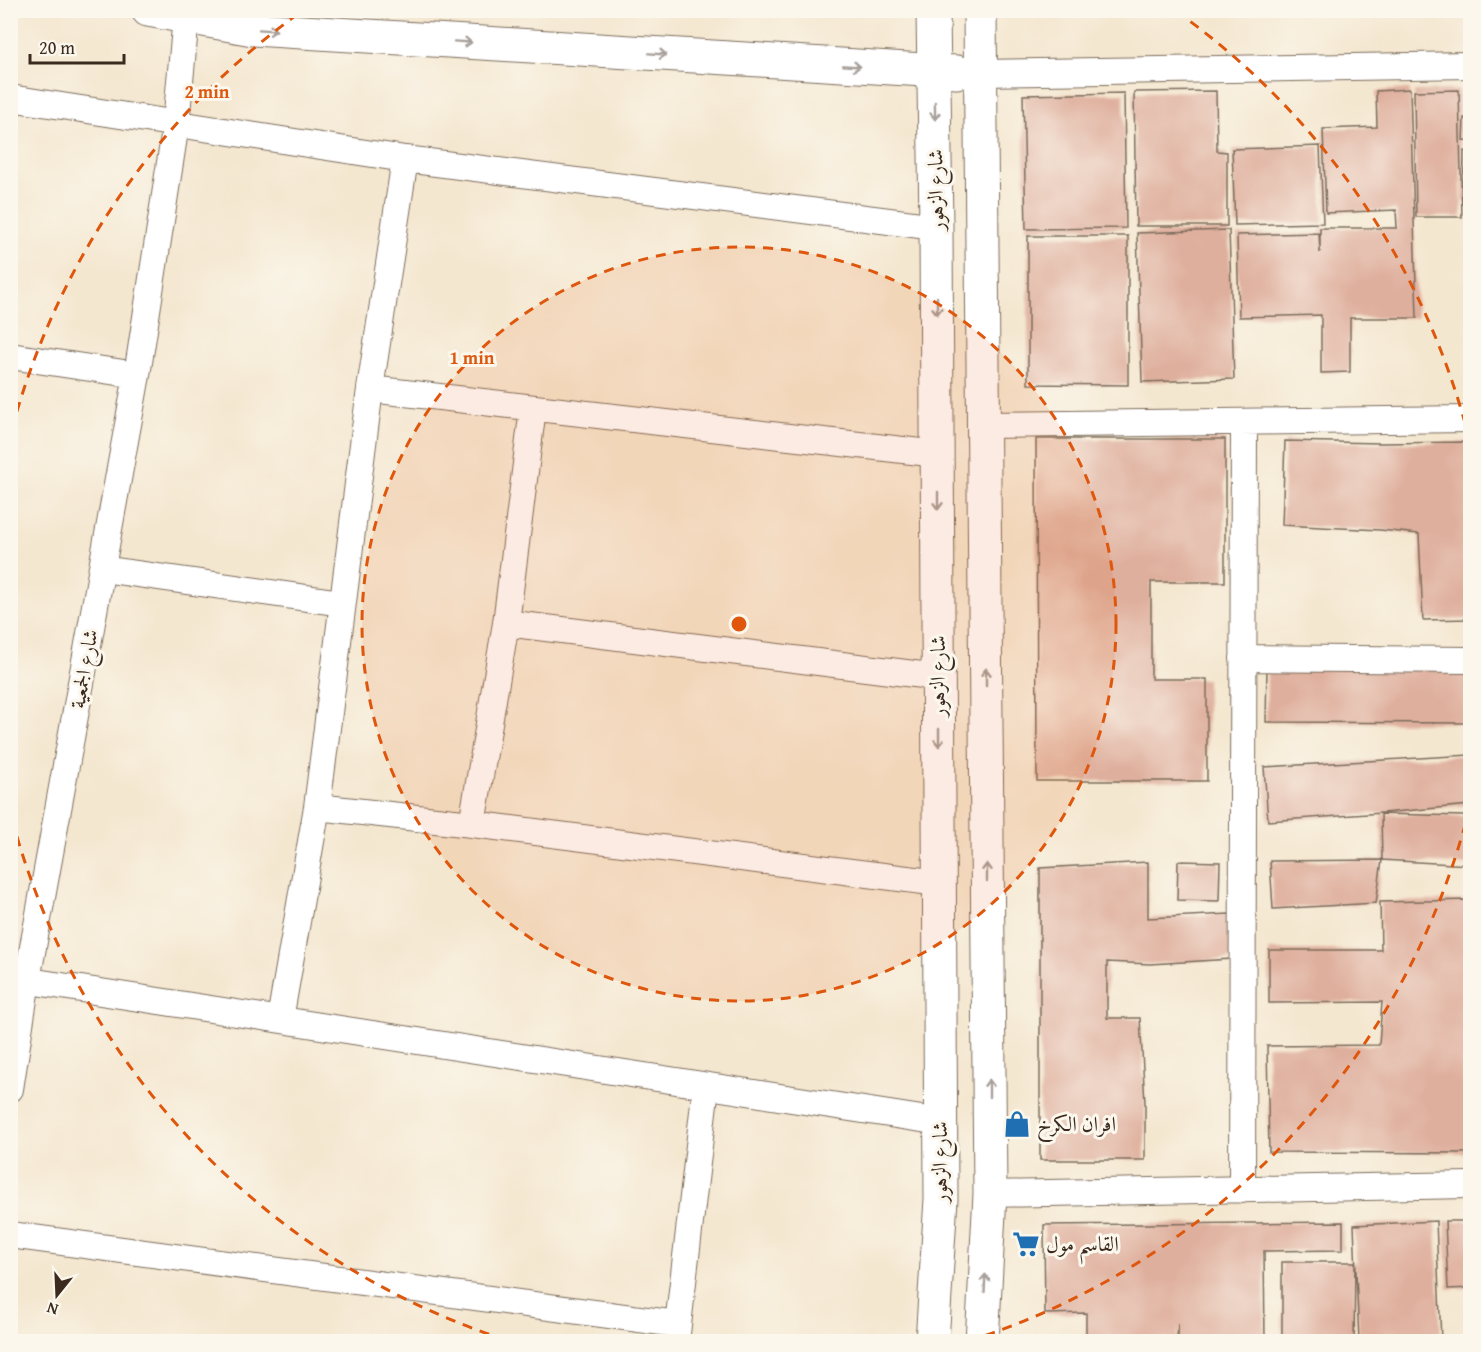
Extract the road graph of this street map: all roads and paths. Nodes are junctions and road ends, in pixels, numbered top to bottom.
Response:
1 (148, 10) edge
2 (933, 10) edge
3 (980, 10) edge
4 (186, 18) junction
5 (1470, 65) edge
6 (934, 71) junction
7 (981, 73) junction
8 (10, 98) edge
9 (176, 124) junction
10 (405, 159) junction
11 (936, 227) junction
12 (10, 356) edge
13 (137, 375) junction
14 (370, 389) junction
15 (533, 408) junction
16 (1470, 419) edge
17 (1244, 422) junction
18 (984, 425) junction
19 (938, 453) junction
20 (102, 569) junction
21 (342, 603) junction
22 (506, 622) junction
23 (1243, 658) junction
24 (1470, 660) edge
25 (938, 677) junction
26 (317, 807) junction
27 (472, 824) junction
28 (939, 883) junction
29 (940, 922) junction
30 (988, 924) junction
31 (19, 979) edge
32 (280, 1019) junction
33 (706, 1086) junction
34 (10, 1089) edge
35 (941, 1122) junction
36 (1470, 1185) edge
37 (1242, 1190) junction
38 (990, 1194) junction
39 (10, 1234) edge
40 (676, 1333) edge
41 (932, 1341) edge
42 (982, 1341) edge

1 - 4 main road
2 - 6 main road, شارع الزهور
3 - 7 main road
4 -> 6 main road
4 - 9 street, شارع الجمعية
5 - 7 street
6 - 7 main road
6 -> 11 main road, شارع الزهور
7 - 18 main road
8 - 9 street
9 - 10 street
9 - 13 street, شارع الجمعية
10 - 11 street
10 - 14 street
11 -> 19 main road, شارع الزهور
12 - 13 street
13 - 20 street, شارع الجمعية
14 - 15 street
14 - 21 street
15 - 19 street
15 - 22 street
16 - 17 street
17 - 18 street
17 - 23 street
30 -> 18 main road
19 -> 25 main road, شارع الزهور
20 - 21 street
20 - 31 street, شارع الجمعية
21 - 26 street
22 - 25 street
22 - 27 street
23 - 24 street
23 - 37 street
25 -> 28 main road, شارع الزهور
26 - 27 street
26 - 32 street
27 - 28 street
28 - 29 main road, شارع الزهور
29 - 30 main road
29 - 35 main road, شارع الزهور
38 -> 30 main road
31 - 32 street
31 - 34 street, شارع الجمعية
32 - 33 street
33 - 35 street
33 - 40 street
35 - 41 main road, شارع الزهور
36 - 37 street
37 - 38 street
42 -> 38 main road
39 - 40 street

